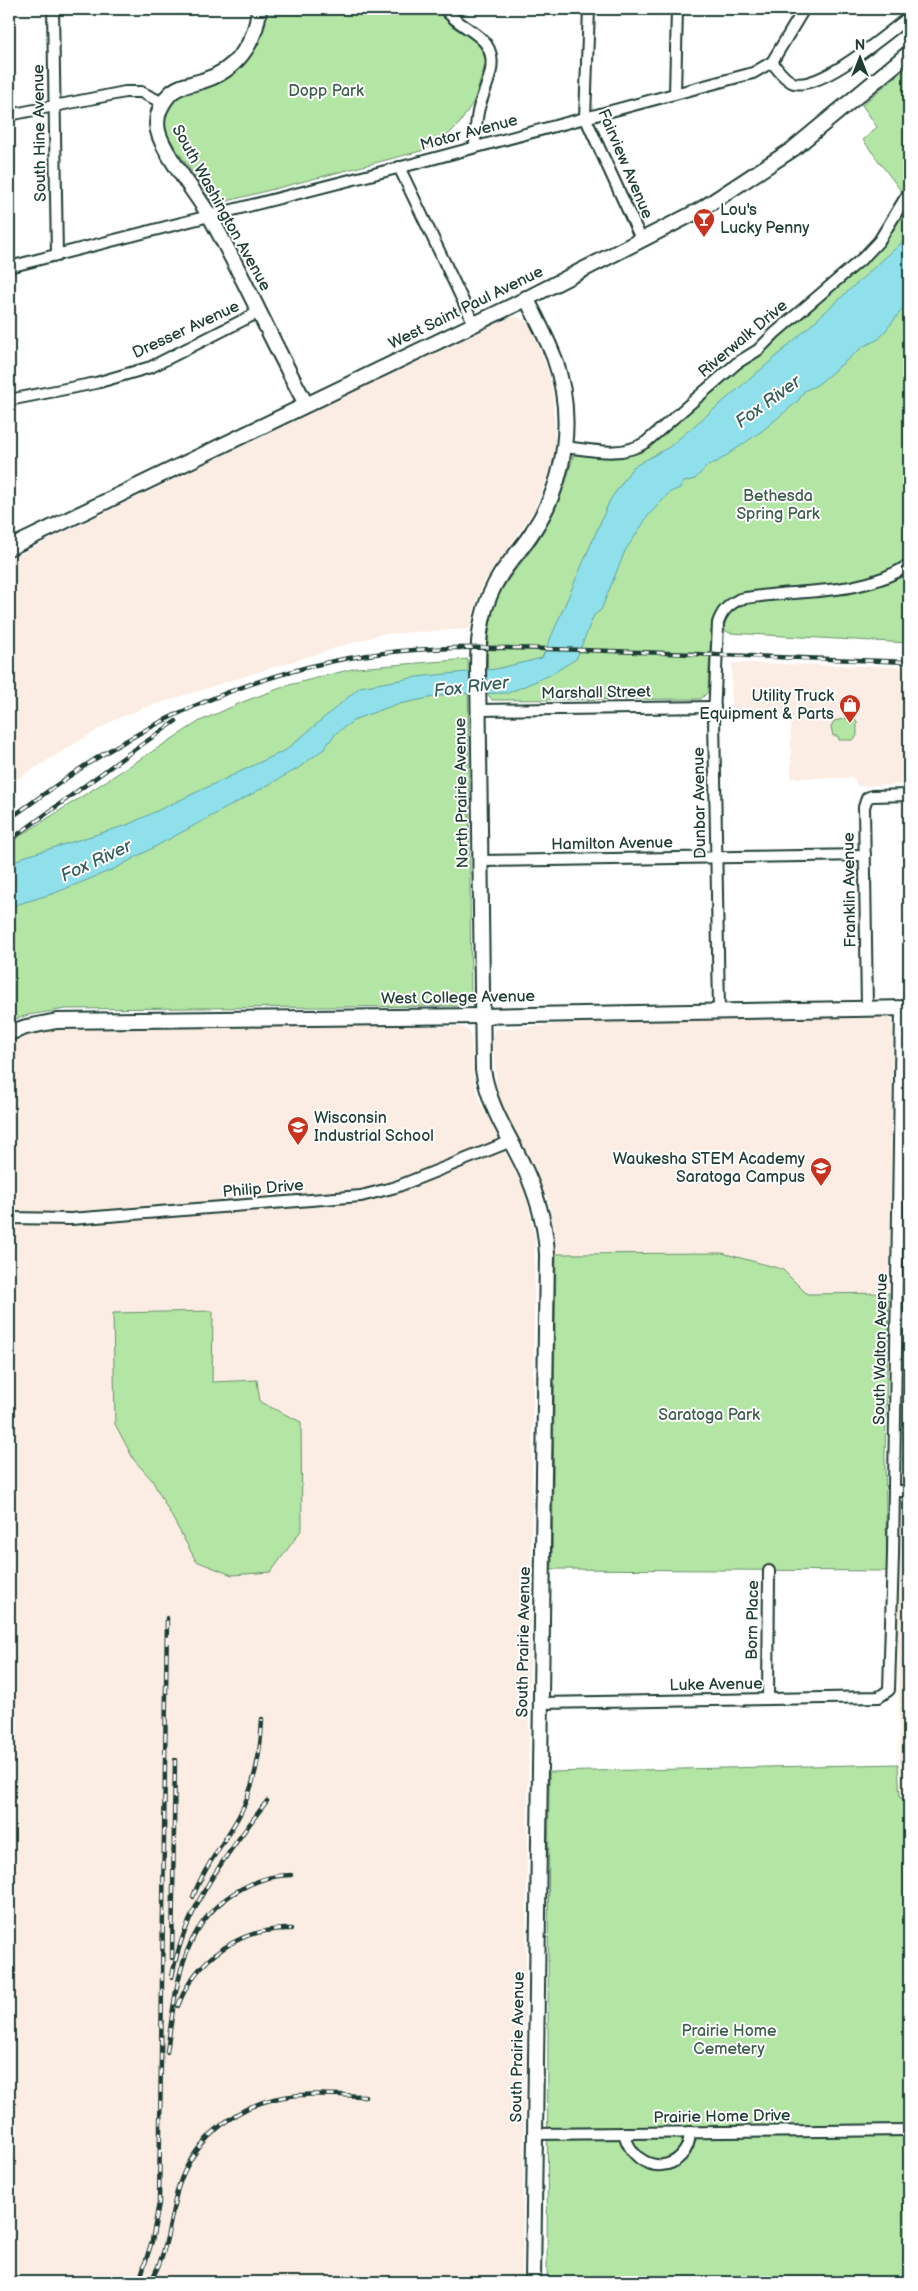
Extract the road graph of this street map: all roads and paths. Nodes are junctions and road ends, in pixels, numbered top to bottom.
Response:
1 (52, 9) edge
2 (259, 9) edge
3 (445, 9) edge
4 (589, 9) edge
5 (677, 9) edge
6 (804, 9) edge
7 (909, 17) edge
8 (909, 53) edge
9 (772, 62) junction
10 (675, 94) junction
11 (163, 104) junction
12 (54, 105) junction
13 (9, 115) edge
14 (585, 117) junction
15 (475, 147) junction
16 (399, 167) junction
17 (909, 192) edge
18 (209, 216) junction
19 (642, 241) junction
20 (57, 256) junction
21 (9, 267) edge
22 (526, 298) junction
23 (259, 312) junction
24 (474, 324) junction
25 (9, 400) edge
26 (306, 404) junction
27 (565, 447) junction
28 (9, 548) edge
29 (909, 565) edge
30 (479, 703) junction
31 (714, 707) junction
32 (909, 795) edge
33 (865, 855) junction
34 (716, 857) junction
35 (480, 861) junction
36 (867, 1008) junction
37 (905, 1008) edge
38 (719, 1010) junction
39 (481, 1016) junction
40 (9, 1033) edge
41 (509, 1142) junction
42 (9, 1218) edge
43 (909, 1491) edge
44 (894, 1492) junction
45 (769, 1571) dead end
46 (888, 1690) joint
47 (768, 1699) junction
48 (541, 1703) junction
49 (909, 2130) edge
50 (690, 2132) junction
51 (624, 2133) junction
52 (535, 2134) junction
53 (533, 2282) edge

1 - 12 street, South Hine Avenue
2 - 11 street
3 - 15 street
4 - 14 street, Fairview Avenue
5 - 10 street
6 - 9 street
7 - 9 street
8 - 19 street, West Saint Paul Avenue
9 - 10 street, Motor Avenue
10 - 14 street, Motor Avenue
11 - 12 street
11 - 18 street, South Washington Avenue
12 - 13 street
12 - 20 street, South Hine Avenue
14 - 15 street, Motor Avenue
14 - 19 street, Fairview Avenue
15 - 16 street, Motor Avenue
16 - 18 street, Motor Avenue
16 - 24 street
17 - 27 street, Riverwalk Drive
18 - 20 street, Motor Avenue
18 - 23 street, South Washington Avenue
19 - 22 street, West Saint Paul Avenue
20 - 21 street, Motor Avenue
22 - 24 street, West Saint Paul Avenue
22 - 27 street, North Prairie Avenue
23 - 25 street, Dresser Avenue
23 - 26 street, South Washington Avenue
24 - 26 street, West Saint Paul Avenue
26 - 28 street, West Saint Paul Avenue
27 - 30 street, North Prairie Avenue
29 - 31 street, Dunbar Avenue
30 - 31 street, Marshall Street
30 - 35 street, North Prairie Avenue
31 - 34 street, Dunbar Avenue
32 - 33 street, Franklin Avenue
33 - 34 street, Hamilton Avenue
33 - 36 street, Franklin Avenue
34 - 35 street, Hamilton Avenue
34 - 38 street, Dunbar Avenue
35 - 39 street, North Prairie Avenue
36 - 37 street, West College Avenue
36 - 38 street, West College Avenue
37 - 44 street, South Walton Avenue
38 - 39 street, West College Avenue
39 - 40 street, West College Avenue
39 - 41 street, South Prairie Avenue
41 - 42 street, Philip Drive
41 - 48 street, South Prairie Avenue
43 - 44 street
44 - 46 street, South Walton Avenue
45 - 47 street, Born Place
46 - 47 street, Luke Avenue
47 - 48 street, Luke Avenue
48 - 52 street, South Prairie Avenue
49 - 50 street, Prairie Home Drive
50 - 51 street, Prairie Home Drive
50 - 51 street
51 - 52 street, Prairie Home Drive
52 - 53 street, South Prairie Avenue

